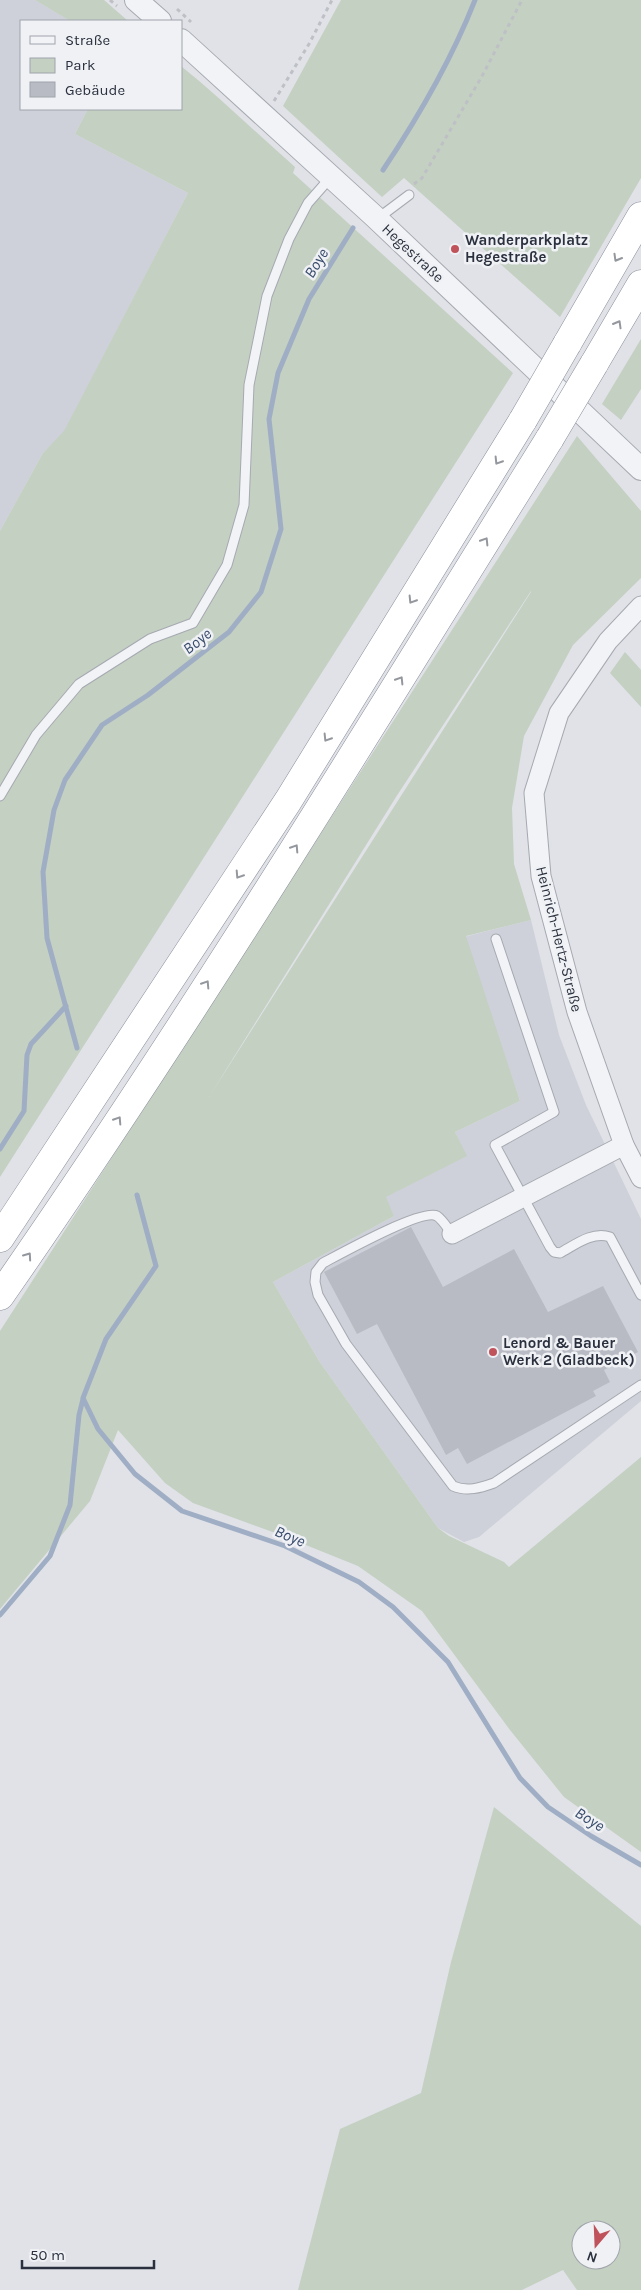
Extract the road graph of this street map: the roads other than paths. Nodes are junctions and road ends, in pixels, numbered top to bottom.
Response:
1 (136, 0) edge
2 (159, 20) edge
3 (182, 41) edge
4 (330, 178) junction
5 (408, 193) road end
6 (641, 216) edge
7 (377, 219) junction
8 (641, 284) edge
9 (641, 469) edge
10 (641, 606) edge
11 (0, 796) edge
12 (496, 939) dead end
13 (624, 1146) junction
14 (641, 1178) edge
15 (522, 1198) junction
16 (452, 1234) joint
17 (0, 1238) edge
18 (641, 1295) edge
19 (0, 1296) edge
20 (641, 1385) edge

1 - 2 street
3 - 4 street, Hegestraße
4 - 7 street, Hegestraße
4 - 11 lane
5 - 7 lane
6 -> 17 highway, bridge
7 - 9 street, Hegestraße
19 -> 8 highway, bridge
10 - 13 street, Heinrich-Hertz-Straße
12 - 15 lane
13 - 14 street, Heinrich-Hertz-Straße
13 - 15 street
15 - 16 street
15 - 18 lane
16 - 20 lane

